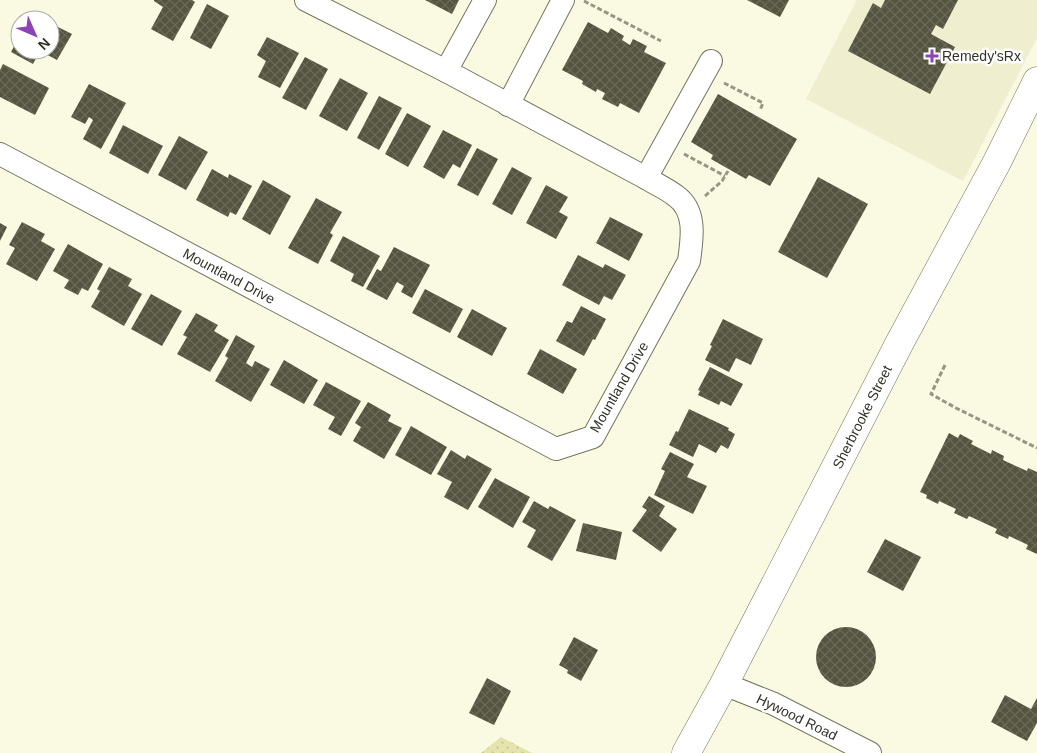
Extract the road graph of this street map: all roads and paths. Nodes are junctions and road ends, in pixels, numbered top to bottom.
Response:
1 (306, 0) edge
2 (485, 0) edge
3 (562, 0) edge
4 (582, 0) edge
5 (661, 41) dead end
6 (708, 66) joint
7 (446, 71) junction
8 (1037, 81) edge
9 (508, 105) junction
10 (760, 110) dead end
11 (665, 144) junction
12 (0, 154) edge
13 (728, 171) dead end
14 (725, 176) junction
15 (646, 178) junction
16 (689, 210) junction
17 (945, 365) dead end
18 (1037, 448) edge
19 (724, 684) junction
20 (686, 753) edge
21 (870, 753) edge

1 - 7 street
2 - 7 street
3 - 9 street
4 - 5 path
6 - 10 path
6 - 11 street
7 - 9 street
8 - 19 main road, Sherbrooke Street
9 - 15 street
11 - 14 path
11 - 15 street
12 - 16 street, Mountland Drive
13 - 14 path
14 - 16 path
15 - 16 street
17 - 18 path
19 - 20 main road, Sherbrooke Street
19 - 21 street, Hywood Road

